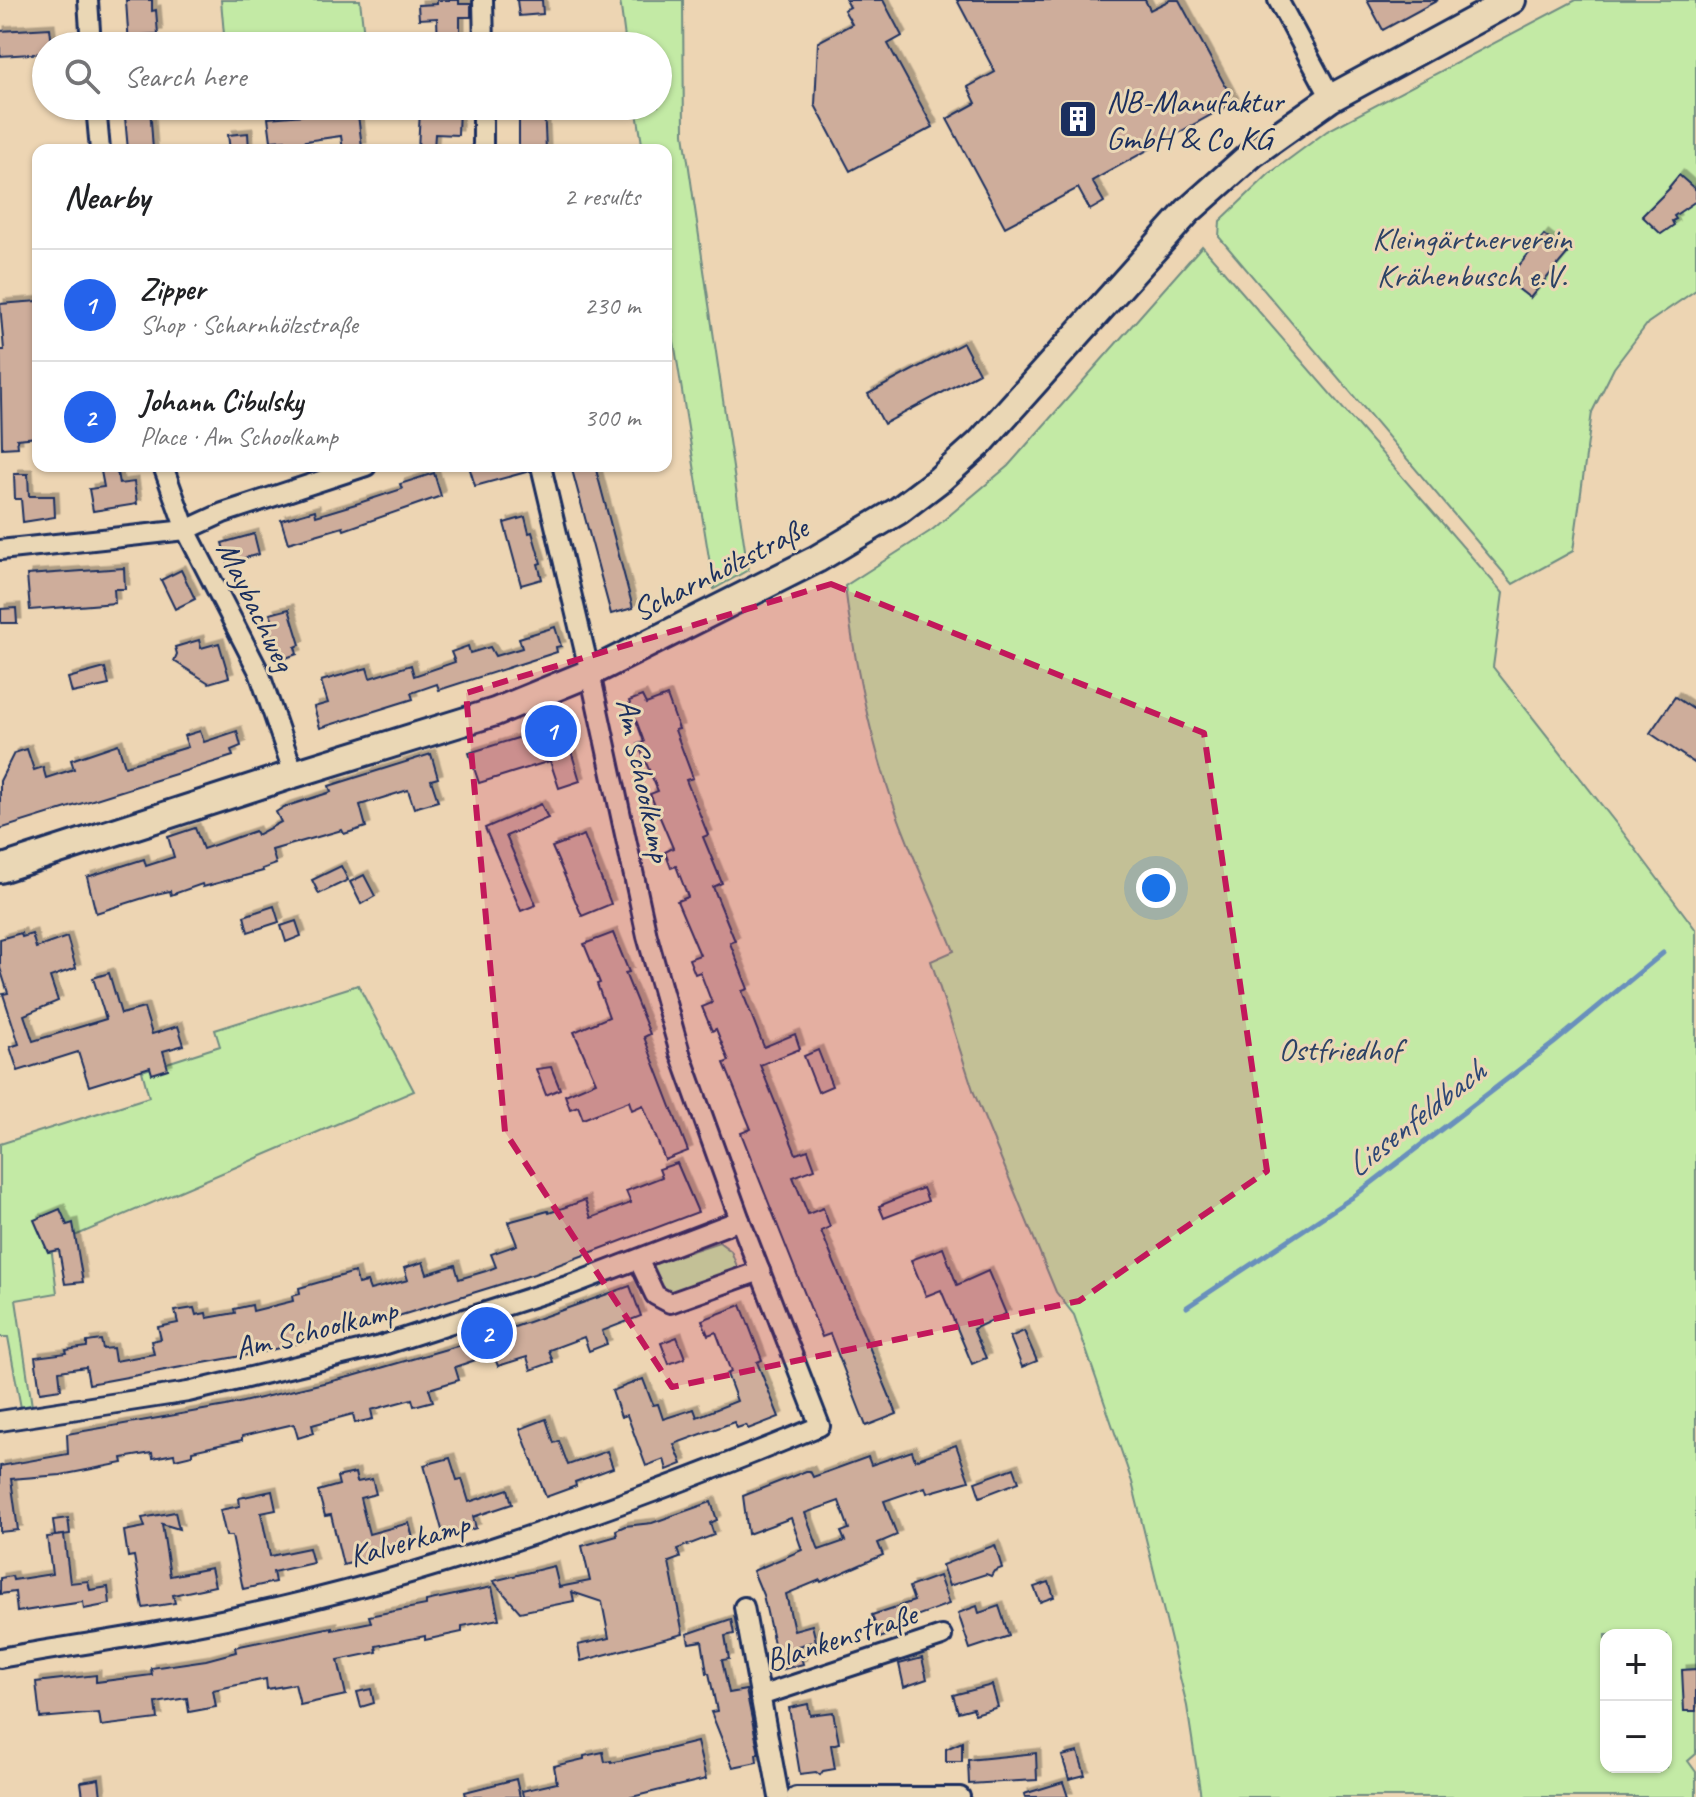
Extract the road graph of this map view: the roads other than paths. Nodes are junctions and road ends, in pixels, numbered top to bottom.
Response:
1 (88, 0) edge
2 (483, 0) edge
3 (1278, 0) edge
4 (1512, 0) edge
5 (90, 32) edge
6 (484, 32) edge
7 (1331, 98) junction
8 (97, 120) edge
9 (483, 120) edge
10 (99, 144) edge
11 (483, 144) edge
12 (165, 472) edge
13 (348, 472) edge
14 (542, 472) edge
15 (186, 530) junction
16 (0, 550) edge
17 (590, 673) junction
18 (294, 774) junction
19 (0, 869) edge
20 (740, 1220) junction
21 (639, 1261) junction
22 (760, 1271) junction
23 (0, 1421) edge
24 (820, 1426) joint
25 (744, 1607) dead end
26 (942, 1636) dead end
27 (0, 1658) edge
28 (760, 1696) junction
29 (779, 1797) edge
30 (796, 1797) edge
31 (960, 1797) edge

1 - 5 street
2 - 6 street
3 - 7 street
4 - 7 main road, Scharnhölzstraße
7 - 17 main road, Scharnhölzstraße
8 - 10 street
9 - 11 street
12 - 15 street, Maybachweg
13 - 15 street
14 - 17 street, Am Schoolkamp
15 - 16 street
15 - 18 street, Maybachweg
17 - 18 main road, Scharnhölzstraße
17 - 20 street, Am Schoolkamp
18 - 19 main road, Scharnhölzstraße
20 - 21 street, Am Schoolkamp
20 - 22 street, Am Schoolkamp
21 - 22 street
21 - 23 street, Am Schoolkamp
22 - 24 street, Am Schoolkamp
24 - 27 street, Kalverkamp
25 - 28 street, Blankenstraße
26 - 28 street, Blankenstraße
28 - 29 street, Blankenstraße
30 - 31 street

